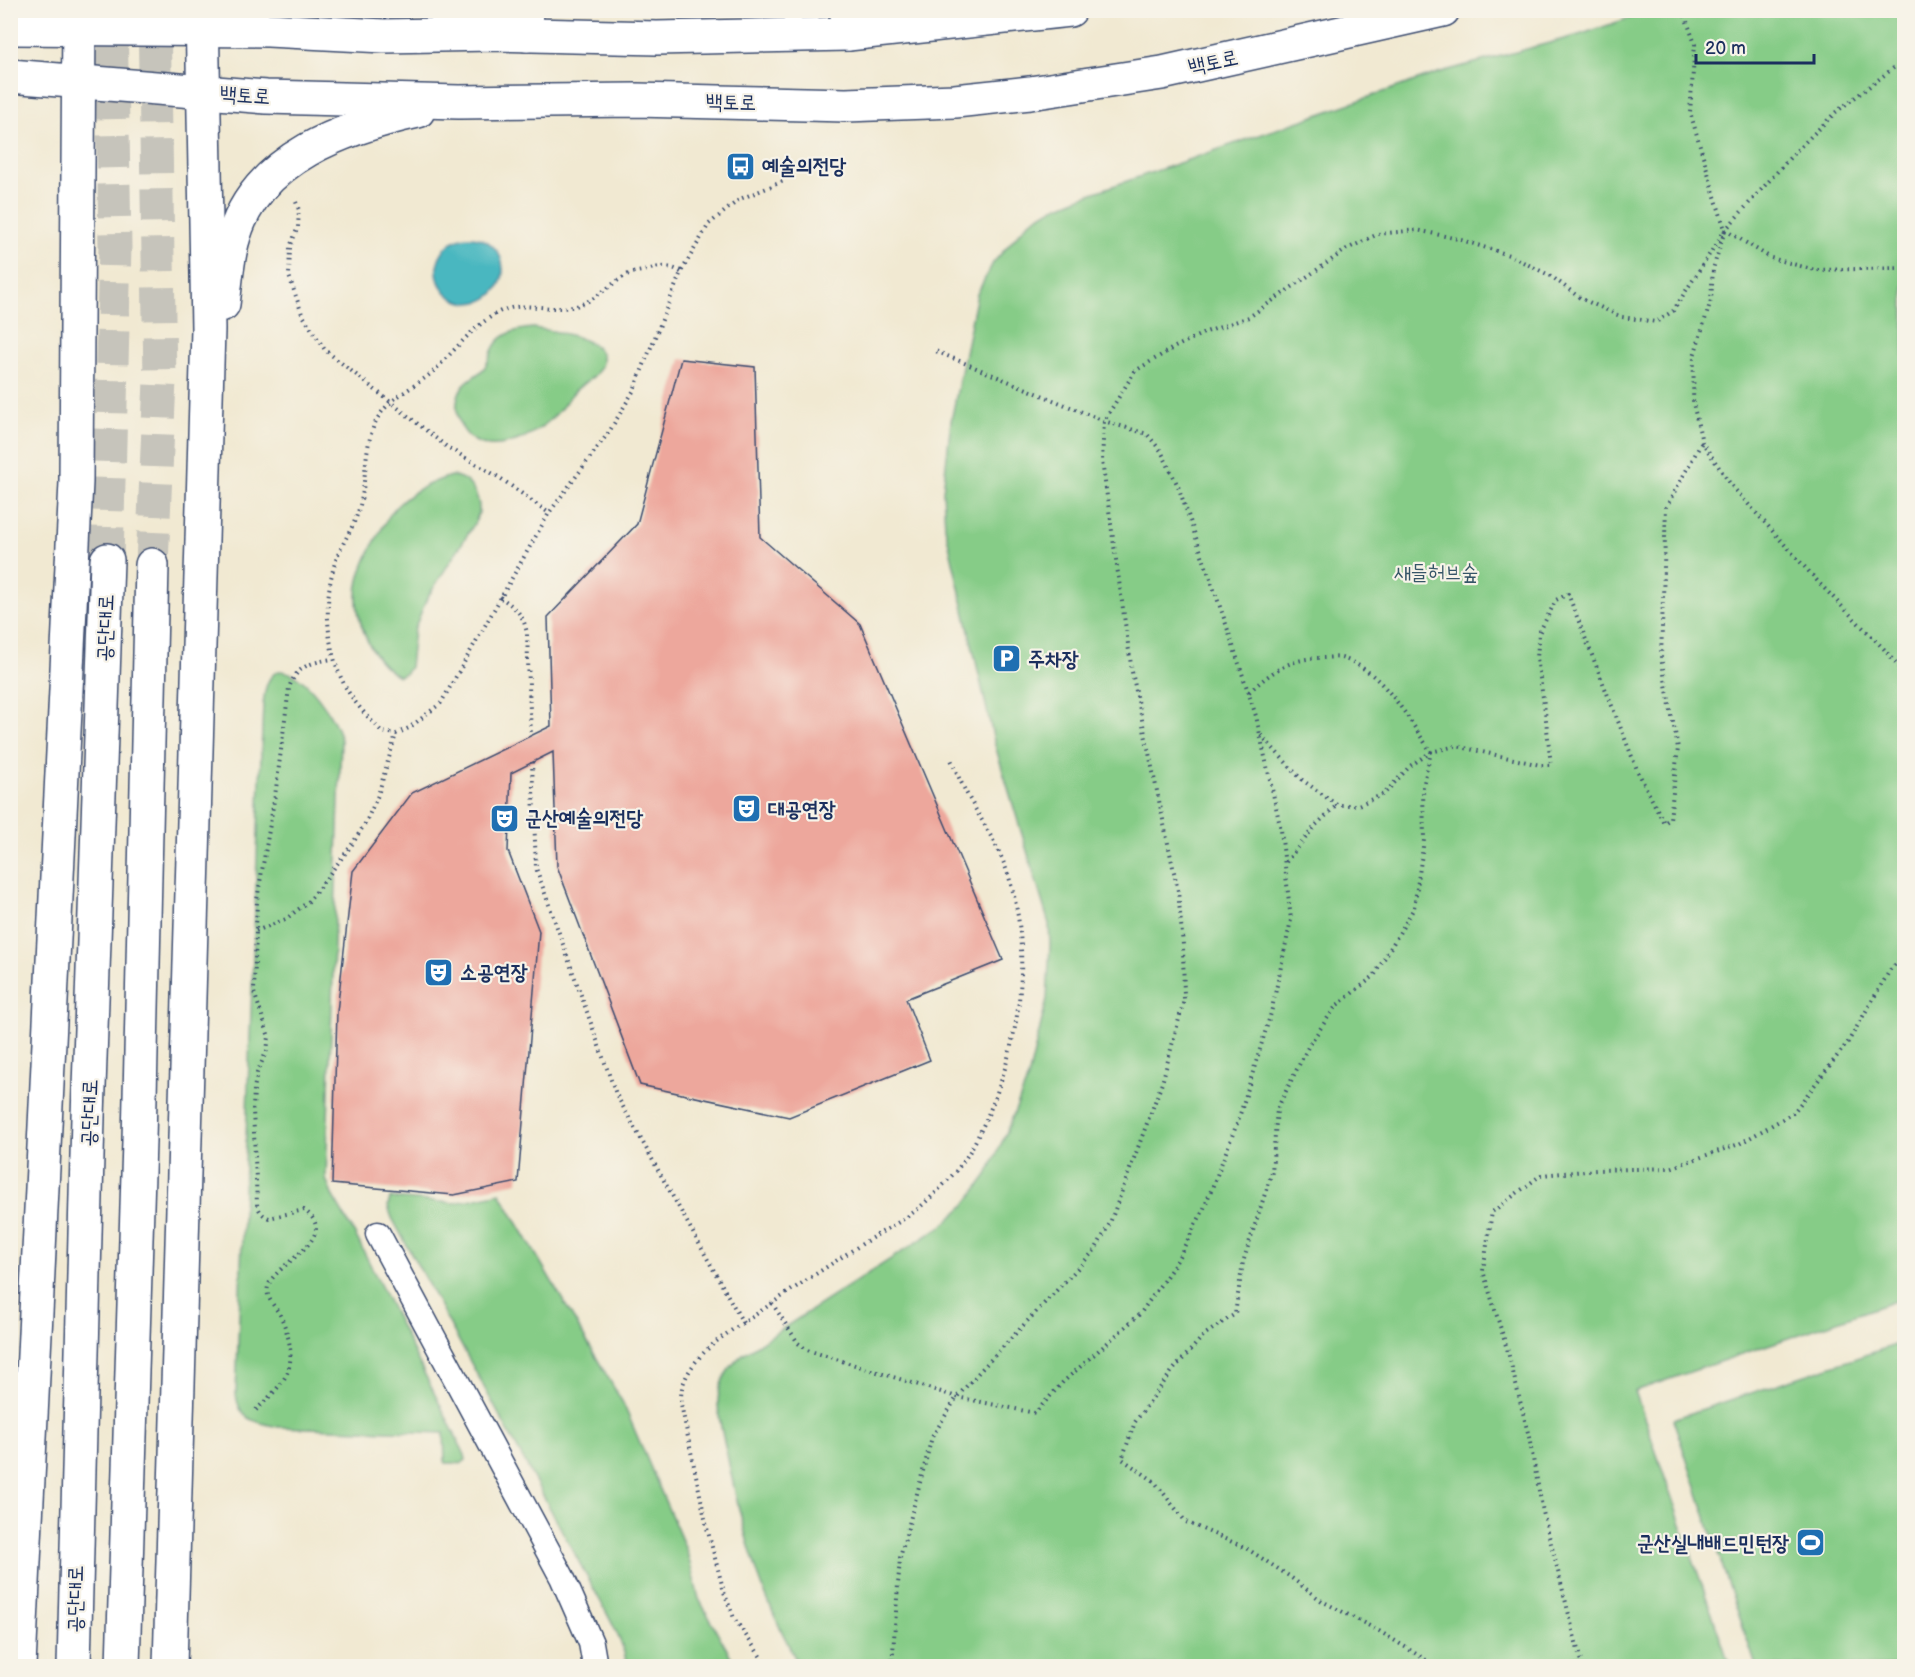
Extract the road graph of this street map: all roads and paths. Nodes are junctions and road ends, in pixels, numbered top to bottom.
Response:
1 (346, 10) edge
2 (1070, 10) edge
3 (1443, 10) edge
4 (1683, 10) edge
5 (79, 20) edge
6 (203, 20) edge
7 (847, 22) edge
8 (527, 23) edge
9 (10, 28) edge
10 (492, 34) junction
11 (1905, 60) edge
12 (10, 76) edge
13 (79, 82) junction
14 (205, 92) junction
15 (459, 102) junction
16 (784, 181) dead end
17 (295, 200) dead end
18 (1725, 230) junction
19 (1905, 268) edge
20 (681, 272) junction
21 (933, 351) dead end
22 (390, 403) junction
23 (1104, 421) junction
24 (1702, 442) junction
25 (205, 448) junction
26 (549, 513) junction
27 (107, 560) tunnel mouth
28 (152, 565) tunnel mouth
29 (500, 597) junction
30 (334, 659) junction
31 (1905, 674) edge
32 (1249, 692) junction
33 (396, 734) junction
34 (1260, 734) junction
35 (531, 736) dead end
36 (1431, 752) junction
37 (950, 757) dead end
38 (532, 762) dead end
39 (1337, 805) junction
40 (1285, 863) junction
41 (256, 931) junction
42 (1905, 955) edge
43 (378, 1234) dead end
44 (772, 1303) junction
45 (742, 1323) junction
46 (957, 1398) junction
47 (256, 1410) dead end
48 (19, 1666) edge
49 (74, 1666) edge
50 (123, 1666) edge
51 (170, 1666) edge
52 (596, 1666) edge
53 (767, 1666) edge
54 (892, 1666) edge
55 (1436, 1666) edge
56 (1582, 1666) edge

1 - 10 street
2 - 7 street
3 - 15 street, 백토로
4 - 18 path
5 - 6 street
5 - 9 street
5 - 13 street
6 - 10 street
6 - 14 street
7 - 8 street
8 - 10 street
11 - 18 path
12 - 13 street, 백토로
13 - 14 street, 백토로
13 - 48 street
14 - 15 street, 백토로
14 - 25 street
15 - 25 street
16 - 20 path
17 - 22 path
18 - 19 path
18 - 23 path
18 - 24 path
20 - 22 path
20 - 26 path
21 - 23 path
22 - 26 path
22 - 30 path
23 - 32 path
23 - 46 path
24 - 31 path
24 - 36 path
25 - 51 street
26 - 29 path
27 - 49 street, 공단대로
28 - 50 street
29 - 33 path
29 - 35 path
30 - 33 path
30 - 41 path
32 - 34 path
32 - 36 path
33 - 41 path
34 - 39 path
34 - 40 path
36 - 39 path
36 - 55 path
37 - 44 path
38 - 45 path
39 - 40 path
40 - 46 path
41 - 47 path
42 - 56 path
43 - 52 lane
44 - 45 path
44 - 46 path
45 - 53 path
46 - 54 path

